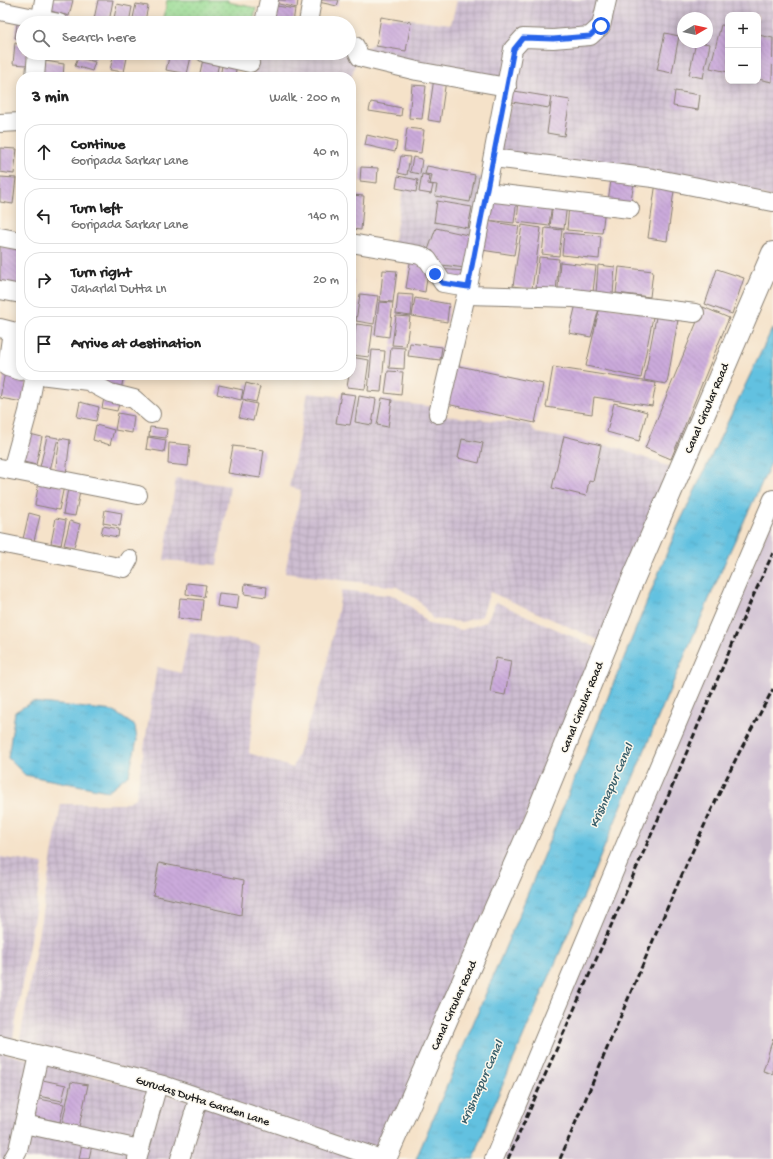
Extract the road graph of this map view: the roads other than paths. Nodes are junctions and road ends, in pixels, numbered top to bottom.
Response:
1 (44, 0) edge
2 (269, 0) edge
3 (312, 0) edge
4 (607, 0) edge
5 (0, 10) edge
6 (20, 16) edge
7 (41, 16) edge
8 (266, 16) edge
9 (309, 16) edge
10 (356, 48) edge
11 (36, 60) edge
12 (235, 60) edge
13 (252, 64) edge
14 (35, 72) edge
15 (507, 87) junction
16 (16, 122) edge
17 (0, 124) edge
18 (493, 158) junction
19 (486, 192) junction
20 (773, 202) edge
21 (630, 209) dead end
22 (0, 237) edge
23 (16, 240) edge
24 (356, 244) edge
25 (773, 253) edge
26 (0, 290) edge
27 (467, 291) junction
28 (16, 293) edge
29 (696, 313) dead end
30 (0, 328) edge
31 (16, 370) edge
32 (33, 380) edge
33 (80, 380) edge
34 (151, 414) dead end
35 (438, 414) dead end
36 (6, 469) edge
37 (138, 495) dead end
38 (773, 499) edge
39 (0, 543) edge
40 (129, 559) dead end
41 (0, 1045) edge
42 (38, 1055) junction
43 (158, 1084) junction
44 (199, 1097) junction
45 (24, 1124) junction
46 (138, 1154) edge
47 (13, 1159) edge
48 (180, 1159) edge
49 (381, 1159) edge
50 (385, 1159) edge
51 (494, 1159) edge

1 - 7 street
2 - 8 street
3 - 9 street
4 - 15 street
5 - 6 street
10 - 15 street
11 - 14 street
12 - 13 street
15 - 18 street
16 - 17 street
18 - 19 street
18 - 20 street
19 - 21 street
19 - 27 street
22 - 23 street
24 - 27 street
25 - 50 main road, Canal Circular Road
26 - 28 street
27 - 29 street
27 - 35 street
30 - 31 street
32 - 36 street
33 - 34 street
36 - 37 street
38 - 51 street
39 - 40 street
41 - 42 street, Gurudas Dutta Garden Lane
42 - 43 street, Gurudas Dutta Garden Lane
42 - 45 street
43 - 44 street, Gurudas Dutta Garden Lane
43 - 46 street
44 - 48 street
44 - 49 street, Gurudas Dutta Garden Lane
45 - 46 street
45 - 47 street

